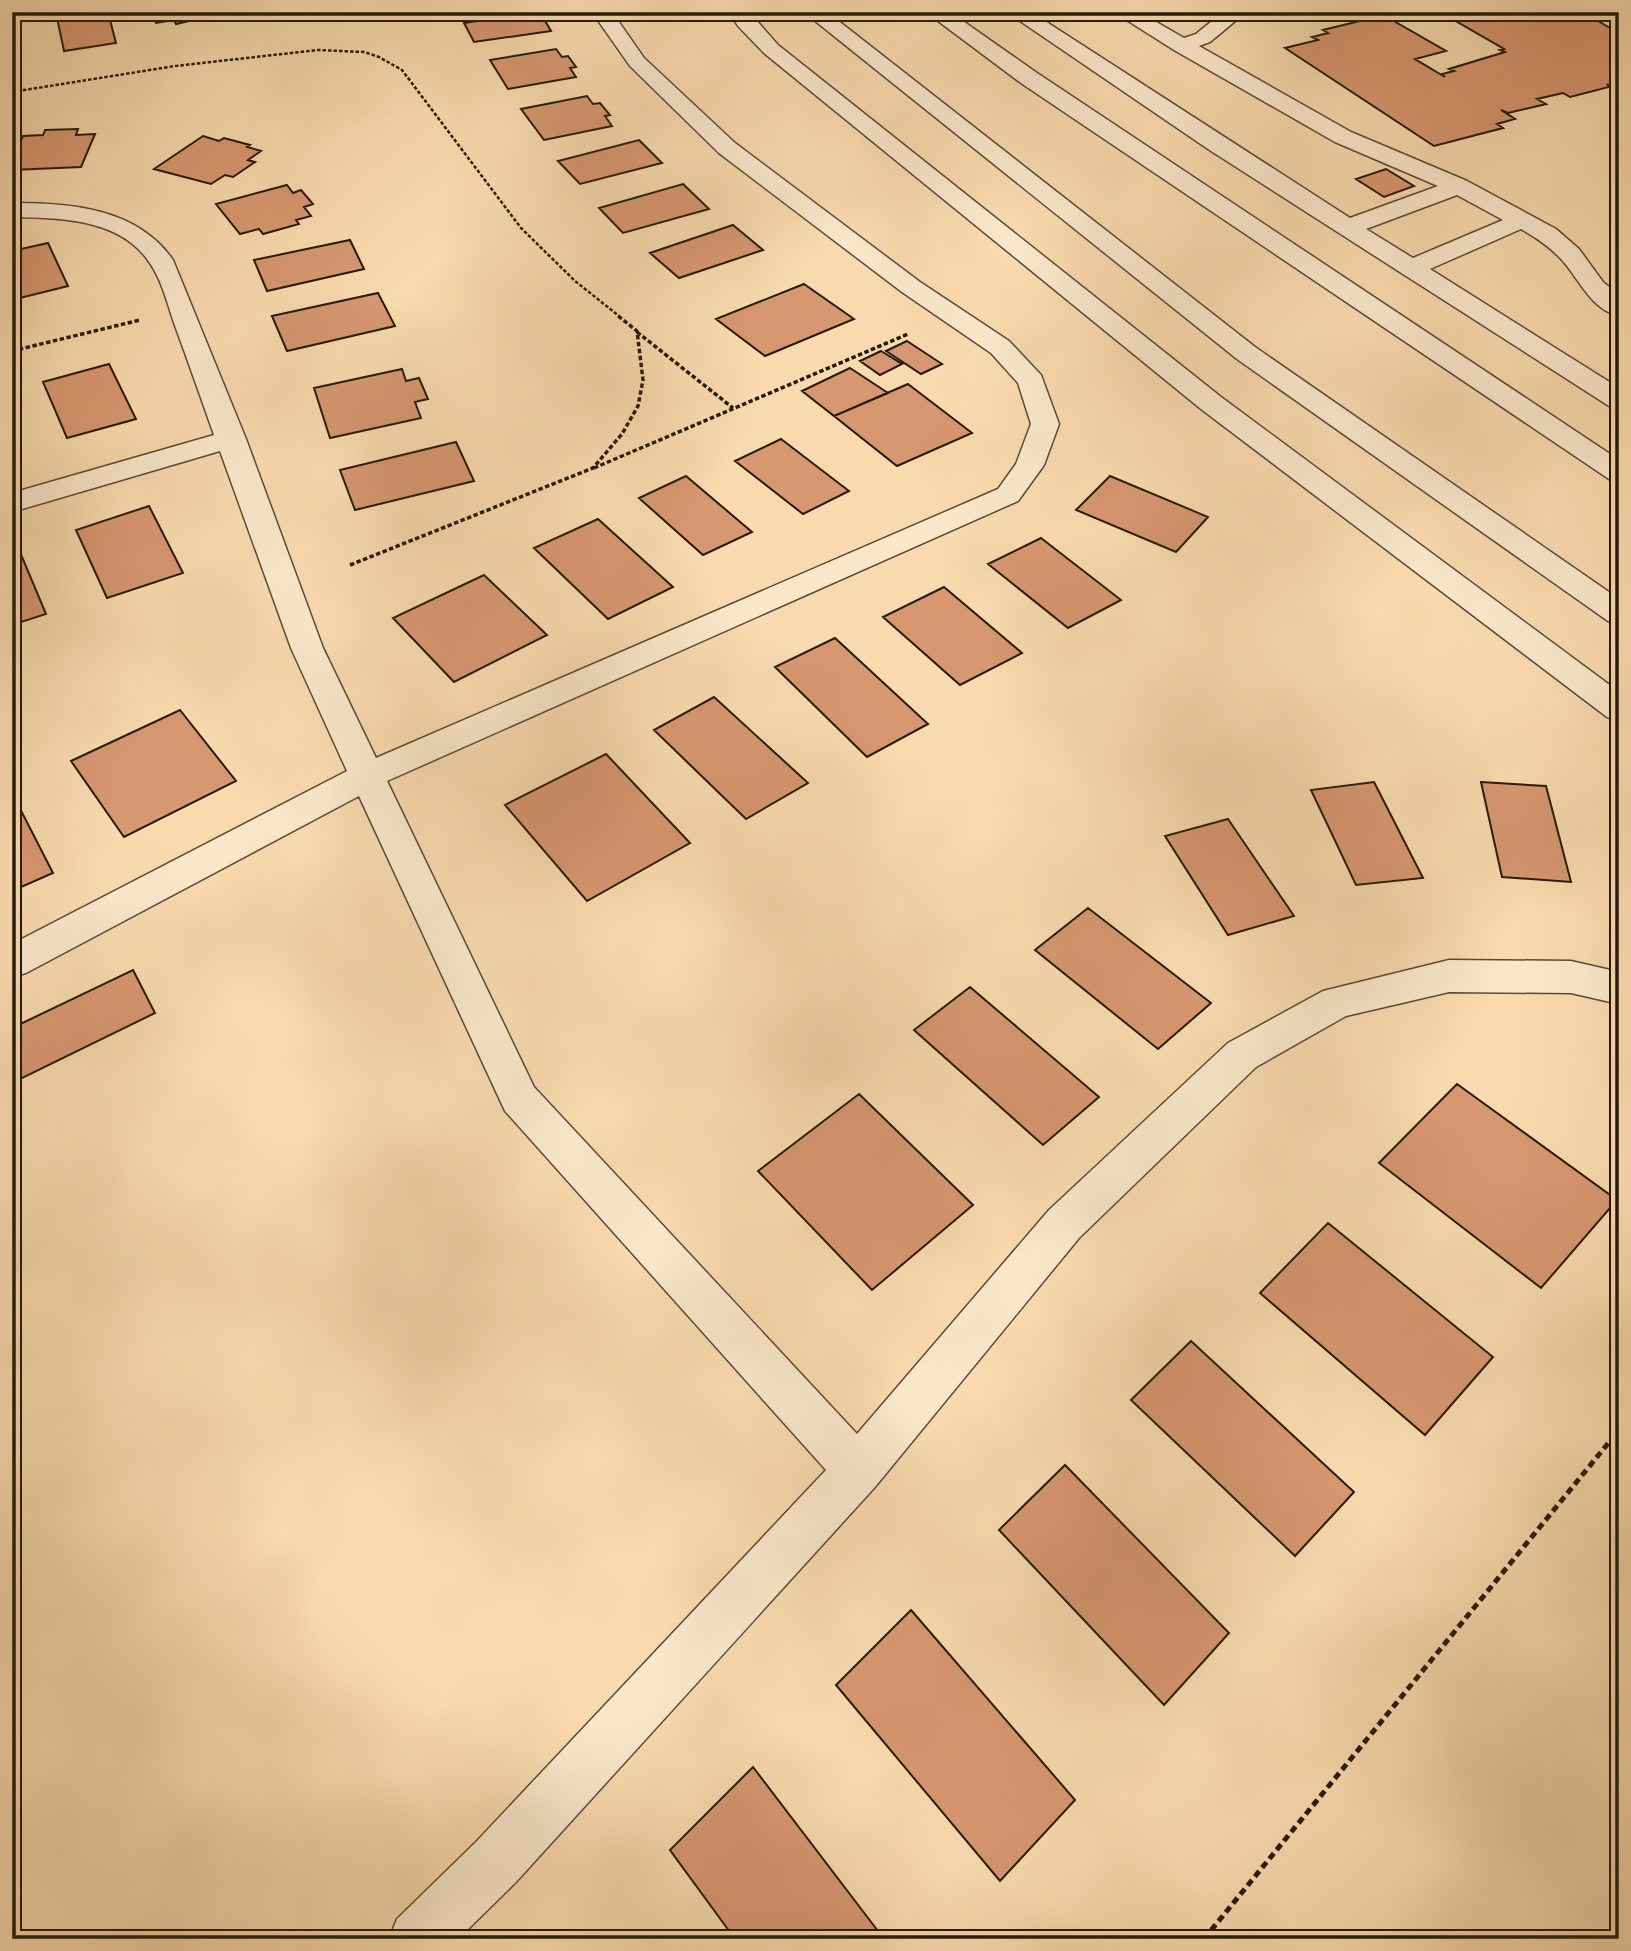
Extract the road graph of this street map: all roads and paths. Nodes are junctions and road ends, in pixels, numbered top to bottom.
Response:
1 (602, 12) edge
2 (739, 12) edge
3 (814, 12) edge
4 (936, 12) edge
5 (1017, 12) edge
6 (1124, 12) edge
7 (1236, 12) edge
8 (1181, 46) junction
9 (12, 92) edge
10 (1459, 186) junction
11 (12, 210) edge
12 (1522, 220) junction
13 (1346, 228) junction
14 (1409, 269) junction
15 (1619, 308) edge
16 (182, 309) junction
17 (954, 314) junction
18 (636, 331) junction
19 (12, 351) edge
20 (1619, 400) edge
21 (733, 408) junction
22 (232, 439) junction
23 (593, 468) junction
24 (1619, 473) edge
25 (12, 503) edge
26 (349, 565) dead end
27 (1619, 614) edge
28 (1619, 709) edge
29 (368, 776) junction
30 (12, 962) edge
31 (1619, 988) edge
32 (1619, 1430) edge
33 (858, 1469) junction
34 (416, 1939) edge
35 (1204, 1939) edge

1 - 17 street
2 - 28 street
3 - 27 street
4 - 24 street
5 - 13 street
6 - 8 street
7 - 8 street
8 - 10 street
9 - 18 path
10 - 12 street
10 - 13 street
11 - 16 street
12 - 14 street
12 - 15 street
13 - 14 street
14 - 20 street
16 - 19 path
16 - 22 street
17 - 21 path
17 - 29 street
18 - 21 path
18 - 23 path
21 - 23 path
22 - 25 street
22 - 29 street
23 - 26 path
29 - 30 street
29 - 33 street
31 - 33 street
32 - 35 path
33 - 34 street

